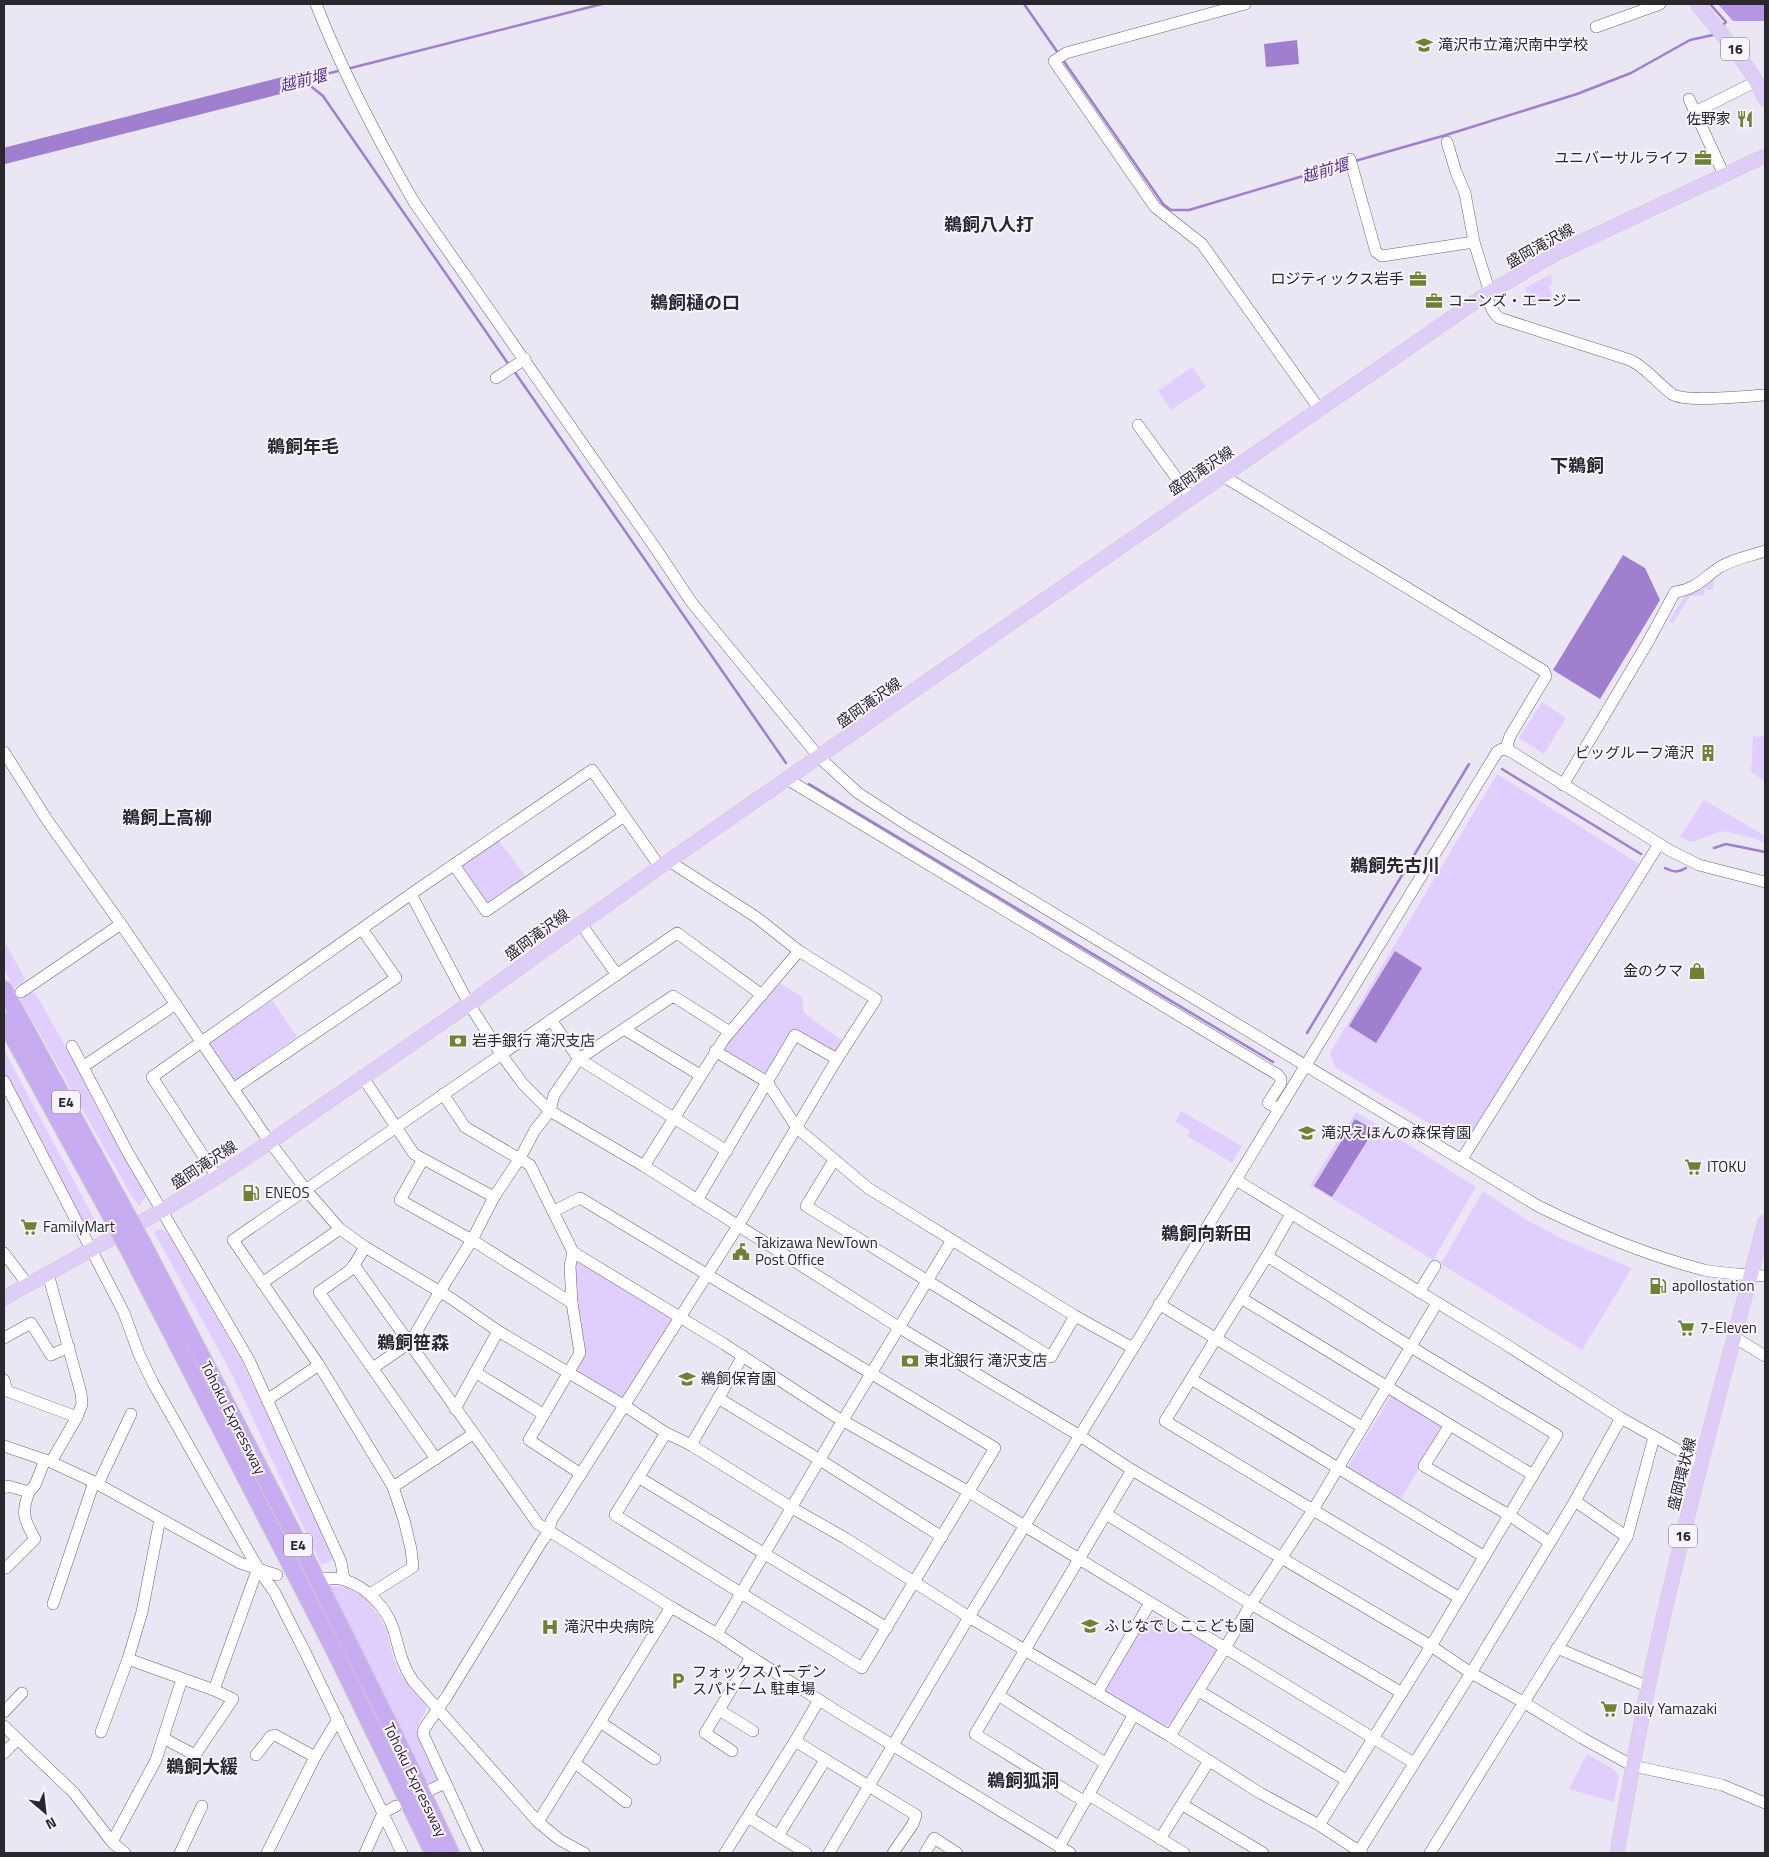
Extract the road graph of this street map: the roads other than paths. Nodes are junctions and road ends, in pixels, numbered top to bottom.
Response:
1 (316, 4) edge
2 (1245, 4) edge
3 (1660, 4) edge
4 (1698, 4) edge
5 (1596, 27) dead end
6 (1757, 81) junction
7 (1689, 99) dead end
8 (1765, 100) edge
9 (1695, 112) junction
10 (1447, 142) dead end
11 (1765, 156) edge
12 (1351, 162) dead end
13 (1724, 175) junction
14 (1474, 242) junction
15 (1487, 294) junction
16 (516, 365) junction
17 (496, 378) dead end
18 (1765, 395) edge
19 (1320, 410) junction
20 (1138, 425) dead end
21 (1223, 476) junction
22 (1190, 498) junction
23 (1765, 551) edge
24 (1510, 751) junction
25 (4, 752) edge
26 (819, 757) junction
27 (787, 779) junction
28 (1563, 785) junction
29 (624, 816) junction
30 (1659, 844) junction
31 (664, 864) junction
32 (454, 865) junction
33 (1765, 882) edge
34 (411, 894) junction
35 (121, 924) junction
36 (581, 924) junction
37 (362, 929) junction
38 (799, 951) junction
39 (617, 975) junction
40 (4, 989) edge
41 (21, 992) dead end
42 (762, 995) junction
43 (176, 1004) junction
44 (469, 1004) junction
45 (551, 1020) junction
46 (4, 1021) edge
47 (624, 1029) junction
48 (730, 1032) junction
49 (202, 1042) junction
50 (72, 1046) dead end
51 (716, 1051) junction
52 (501, 1054) junction
53 (579, 1059) junction
54 (837, 1059) junction
55 (1306, 1065) junction
56 (84, 1066) junction
57 (700, 1075) junction
58 (362, 1076) junction
59 (4, 1081) edge
60 (767, 1082) junction
61 (233, 1089) junction
62 (443, 1094) junction
63 (1278, 1109) junction
64 (550, 1111) junction
65 (674, 1117) junction
66 (395, 1127) junction
67 (797, 1128) junction
68 (270, 1142) junction
69 (727, 1150) junction
70 (520, 1158) junction
71 (1462, 1158) junction
72 (423, 1159) junction
73 (834, 1160) junction
74 (644, 1166) junction
75 (217, 1177) junction
76 (1236, 1180) junction
77 (306, 1190) junction
78 (494, 1197) junction
79 (697, 1200) junction
80 (163, 1210) junction
81 (554, 1211) junction
82 (1291, 1214) junction
83 (121, 1219) junction
84 (1765, 1222) edge
85 (738, 1226) junction
86 (340, 1229) junction
87 (472, 1240) junction
88 (952, 1240) junction
89 (134, 1244) junction
90 (365, 1247) junction
91 (91, 1250) junction
92 (573, 1252) junction
93 (4, 1253) edge
94 (1267, 1256) junction
95 (354, 1265) junction
96 (1435, 1266) dead end
97 (48, 1274) junction
98 (708, 1274) junction
99 (1751, 1274) junction
100 (1765, 1276) edge
101 (928, 1280) junction
102 (262, 1283) junction
103 (28, 1285) junction
104 (1419, 1292) junction
105 (439, 1293) junction
106 (4, 1298) edge
107 (1241, 1298) junction
108 (572, 1303) junction
109 (1437, 1303) junction
110 (1159, 1304) junction
111 (1075, 1316) junction
112 (680, 1318) junction
113 (900, 1328) junction
114 (498, 1331) junction
115 (1734, 1337) junction
116 (4, 1338) edge
117 (1216, 1339) junction
118 (409, 1343) junction
119 (69, 1347) junction
120 (1411, 1347) junction
121 (1133, 1348) junction
122 (743, 1356) junction
123 (1765, 1356) edge
124 (320, 1365) junction
125 (373, 1368) junction
126 (476, 1372) junction
127 (568, 1372) junction
128 (872, 1374) junction
129 (4, 1380) edge
130 (1191, 1380) junction
131 (1386, 1386) junction
132 (718, 1398) junction
133 (267, 1400) junction
134 (625, 1406) junction
135 (456, 1409) junction
136 (131, 1414) dead end
137 (544, 1414) junction
138 (77, 1417) junction
139 (1621, 1418) junction
140 (843, 1420) junction
141 (1450, 1425) junction
142 (1362, 1427) junction
143 (666, 1433) junction
144 (473, 1434) junction
145 (1080, 1436) junction
146 (1654, 1437) junction
147 (691, 1445) junction
148 (4, 1446) edge
149 (436, 1459) junction
150 (820, 1460) junction
151 (48, 1461) junction
152 (1701, 1463) junction
153 (1338, 1469) junction
154 (1132, 1470) junction
155 (581, 1474) junction
156 (1533, 1475) junction
157 (638, 1477) junction
158 (96, 1483) junction
159 (394, 1486) junction
160 (4, 1488) edge
161 (29, 1492) junction
162 (969, 1492) junction
163 (1576, 1501) junction
164 (792, 1508) junction
165 (1313, 1510) junction
166 (1106, 1514) junction
167 (1509, 1515) junction
168 (160, 1519) junction
169 (1025, 1527) junction
170 (549, 1532) junction
171 (942, 1537) junction
172 (1627, 1537) junction
173 (1549, 1542) junction
174 (764, 1553) junction
175 (1483, 1556) junction
176 (1281, 1558) junction
177 (1079, 1559) junction
178 (6, 1568) dead end
179 (259, 1570) junction
180 (277, 1575) dead end
181 (325, 1578) dead end
182 (344, 1580) junction
183 (915, 1582) junction
184 (370, 1594) junction
185 (740, 1594) junction
186 (1458, 1597) junction
187 (53, 1604) dead end
188 (1150, 1604) junction
189 (1251, 1604) junction
190 (671, 1608) junction
191 (969, 1617) junction
192 (887, 1628) junction
193 (717, 1634) junction
194 (1431, 1646) junction
195 (1225, 1648) junction
196 (1557, 1648) junction
197 (1026, 1651) junction
198 (751, 1658) junction
199 (128, 1659) junction
200 (1471, 1673) junction
201 (182, 1679) junction
202 (1649, 1687) junction
203 (214, 1690) junction
204 (1199, 1691) junction
205 (22, 1692) dead end
206 (1097, 1693) junction
207 (1402, 1693) junction
208 (998, 1695) junction
209 (819, 1700) junction
210 (1523, 1702) junction
211 (438, 1708) junction
212 (719, 1710) junction
213 (4, 1712) edge
214 (1133, 1716) junction
215 (338, 1719) junction
216 (600, 1722) junction
217 (4, 1726) edge
218 (753, 1731) dead end
219 (101, 1732) dead end
220 (1170, 1736) junction
221 (1374, 1737) junction
222 (163, 1738) junction
223 (18, 1740) junction
224 (795, 1741) junction
225 (894, 1746) junction
226 (732, 1751) dead end
227 (4, 1753) edge
228 (256, 1756) dead end
229 (315, 1757) junction
230 (655, 1759) dead end
231 (825, 1760) junction
232 (1209, 1761) junction
233 (575, 1763) junction
234 (1106, 1763) junction
235 (1414, 1763) junction
236 (1633, 1766) junction
237 (1346, 1780) junction
238 (445, 1783) junction
239 (869, 1787) junction
240 (428, 1791) dead end
241 (1087, 1799) junction
242 (626, 1802) dead end
243 (1765, 1803) edge
244 (1183, 1805) junction
245 (202, 1806) dead end
246 (396, 1806) dead end
247 (383, 1813) junction
248 (748, 1817) junction
249 (538, 1822) junction
250 (1319, 1825) junction
251 (778, 1836) junction
252 (1160, 1839) junction
253 (112, 1842) junction
254 (1059, 1847) junction
255 (125, 1853) edge
256 (180, 1853) edge
257 (267, 1853) edge
258 (365, 1853) edge
259 (402, 1853) edge
260 (434, 1853) edge
261 (451, 1853) edge
262 (478, 1853) edge
263 (584, 1853) edge
264 (725, 1853) edge
265 (806, 1853) edge
266 (829, 1853) edge
267 (893, 1853) edge
268 (925, 1853) edge
269 (957, 1853) edge
270 (1070, 1853) edge
271 (1184, 1853) edge
272 (1263, 1853) edge
273 (1360, 1853) edge
274 (1430, 1853) edge
275 (1617, 1853) edge

1 - 16 street
2 - 19 street
3 - 5 street
4 - 6 main road, 16
6 - 8 main road, 16
6 - 9 street
7 - 9 street
9 - 13 street
10 - 14 street
11 - 13 main road, 盛岡滝沢線
12 - 14 street
13 - 15 main road, 盛岡滝沢線
14 - 15 street
15 - 18 street
15 - 19 main road, 盛岡滝沢線
16 - 17 street
16 - 26 street
19 - 21 main road, 盛岡滝沢線
20 - 22 street
21 - 22 main road, 盛岡滝沢線
21 - 24 street
22 - 26 main road, 盛岡滝沢線
23 - 28 street
24 - 28 street
24 - 55 street
25 - 35 street
26 - 27 main road, 盛岡滝沢線
26 - 55 street
27 - 31 main road, 盛岡滝沢線
27 - 63 street
28 - 30 street
29 - 31 street
29 - 32 street
29 - 32 street
30 - 33 street
30 - 71 street
31 - 36 main road, 盛岡滝沢線
31 - 38 street
32 - 34 street
34 - 37 street
34 - 44 street
35 - 41 street
35 - 43 street
36 - 39 street
36 - 44 main road, 盛岡滝沢線
37 - 49 street
37 - 61 street
38 - 42 street
38 - 54 street
39 - 42 street
39 - 45 street
40 - 83 highway, Tohoku Expressway / E4
42 - 48 street
43 - 49 street
43 - 56 street
44 - 52 street
44 - 58 main road, 盛岡滝沢線
45 - 52 street
45 - 53 street
46 - 83 highway, Tohoku Expressway / E4
47 - 48 street
47 - 53 street
47 - 57 street
48 - 51 street
49 - 61 street
49 - 75 street
50 - 56 street
51 - 57 street
51 - 60 street
52 - 62 street
52 - 64 street
53 - 64 street
53 - 65 street
54 - 60 street
54 - 67 street
55 - 63 street
55 - 71 street
56 - 80 street
57 - 65 street
58 - 66 street
58 - 68 main road, 盛岡滝沢線
59 - 91 street
60 - 67 street
60 - 69 street
61 - 68 street
62 - 66 street
62 - 70 street
63 - 76 street
64 - 70 street
64 - 74 street
65 - 69 street
65 - 74 street
66 - 72 street
66 - 77 street
67 - 73 street
67 - 85 street
68 - 75 main road, 盛岡滝沢線
68 - 77 street
69 - 79 street
70 - 78 street
70 - 81 street
71 - 99 street
72 - 78 street
72 - 87 street
73 - 88 street
73 - 101 street
74 - 79 street
75 - 80 main road, 盛岡滝沢線
76 - 82 street
76 - 110 street
77 - 86 street
77 - 102 street
78 - 87 street
79 - 85 street
80 - 91 main road, 盛岡滝沢線
80 - 133 street
81 - 92 street
81 - 98 street
82 - 94 street
82 - 104 street
83 - 89 highway, Tohoku Expressway / E4, bridge
84 - 99 main road, 盛岡環状線 / 16
85 - 98 street
85 - 113 street
86 - 90 street
86 - 102 street
87 - 105 street
87 - 108 street
88 - 101 street
88 - 111 street
89 - 260 highway, Tohoku Expressway / E4
89 - 261 highway, Tohoku Expressway / E4
90 - 95 street
90 - 105 street
91 - 97 main road, 盛岡滝沢線
91 - 179 street
92 - 108 street
92 - 112 street
93 - 103 street
94 - 107 street
94 - 120 street
95 - 118 street
95 - 125 street
96 - 104 street
97 - 103 main road, 盛岡滝沢線
97 - 119 street
98 - 112 street
98 - 128 street
99 - 100 street
99 - 115 main road, 盛岡環状線 / 16
101 - 111 street
101 - 113 street
102 - 124 street
103 - 106 main road, 盛岡滝沢線
104 - 109 street
105 - 114 street
105 - 118 street
107 - 117 street
107 - 131 street
108 - 127 street
109 - 120 street
109 - 139 street
110 - 117 street
110 - 121 street
111 - 121 street
112 - 122 street
112 - 134 street
113 - 128 street
113 - 145 street
114 - 126 street
114 - 127 street
115 - 123 street
115 - 152 main road, 盛岡環状線 / 16
116 - 119 street
117 - 130 street
117 - 142 street
118 - 125 street
118 - 135 street
119 - 138 street
120 - 131 street
120 - 156 street
121 - 145 street
122 - 132 street
122 - 140 street
124 - 133 street
124 - 159 street
125 - 149 street
126 - 135 street
126 - 137 street
127 - 134 street
127 - 137 street
128 - 140 street
128 - 162 street
129 - 138 street
130 - 153 street
130 - 165 street
131 - 141 street
131 - 142 street
132 - 147 street
132 - 150 street
133 - 182 street
134 - 143 street
134 - 155 street
135 - 144 street
136 - 158 street
137 - 155 street
138 - 151 street
139 - 146 street
139 - 163 street
140 - 150 street
140 - 162 street
141 - 156 street
141 - 167 street
142 - 153 street
143 - 147 street
143 - 157 street
144 - 149 street
144 - 170 street
145 - 154 street
145 - 169 street
146 - 152 street
146 - 172 street
147 - 164 street
148 - 151 street
149 - 159 street
150 - 164 street
150 - 171 street
151 - 158 street
151 - 161 street
152 - 202 main road, 盛岡環状線 / 16
153 - 165 street
153 - 175 street
154 - 166 street
154 - 176 street
155 - 170 street
156 - 167 street
157 - 174 street
157 - 185 street
158 - 168 street
158 - 187 street
159 - 184 street
160 - 161 street
161 - 178 street
162 - 169 street
162 - 171 street
163 - 172 street
163 - 173 street
164 - 174 street
164 - 183 street
165 - 176 street
165 - 186 street
166 - 177 street
166 - 189 street
167 - 173 street
167 - 175 street
168 - 179 street
168 - 199 street
169 - 177 street
169 - 191 street
170 - 190 street
170 - 211 street
171 - 183 street
172 - 196 street
173 - 200 street
174 - 185 street
174 - 192 street
175 - 186 street
176 - 189 street
176 - 194 street
177 - 188 street
177 - 197 street
179 - 180 street
179 - 203 street
179 - 215 street
181 - 182 street
182 - 184 street
183 - 191 street
183 - 192 street
184 - 211 street
185 - 192 street
185 - 193 street
186 - 194 street
188 - 195 street
188 - 206 street
189 - 195 street
189 - 207 street
190 - 193 street
190 - 216 street
191 - 197 street
191 - 225 street
193 - 198 street
194 - 200 street
194 - 207 street
195 - 204 street
195 - 221 street
196 - 202 street
196 - 210 street
197 - 206 street
197 - 208 street
198 - 209 street
198 - 212 street
199 - 201 street
199 - 219 street
200 - 210 street
200 - 235 street
201 - 203 street
201 - 222 street
202 - 236 main road, 盛岡環状線 / 16
203 - 222 street
204 - 220 street
204 - 237 street
205 - 213 street
206 - 214 street
207 - 221 street
208 - 234 street
208 - 241 street
209 - 224 street
209 - 225 street
210 - 236 street
210 - 274 street
211 - 238 street
211 - 249 street
212 - 218 street
212 - 226 street
214 - 220 street
214 - 234 street
215 - 229 street
215 - 247 street
216 - 230 street
216 - 233 street
217 - 223 street
220 - 232 street
221 - 235 street
221 - 237 street
222 - 253 street
223 - 227 street
223 - 253 street
224 - 231 street
224 - 248 street
225 - 239 street
225 - 254 street
228 - 229 street
229 - 257 street
231 - 239 street
231 - 251 street
232 - 244 street
232 - 250 street
233 - 242 street
233 - 249 street
234 - 241 street
235 - 273 street
236 - 243 street
236 - 275 main road, 盛岡環状線 / 16
237 - 250 street
238 - 240 street
238 - 262 street
239 - 266 street
239 - 267 street
241 - 252 street
241 - 254 street
244 - 252 street
244 - 272 street
245 - 256 street
246 - 247 street
247 - 258 street
247 - 259 street
248 - 251 street
248 - 264 street
249 - 263 street
250 - 273 street
251 - 265 street
252 - 271 street
253 - 255 street
254 - 270 street
268 - 269 street

